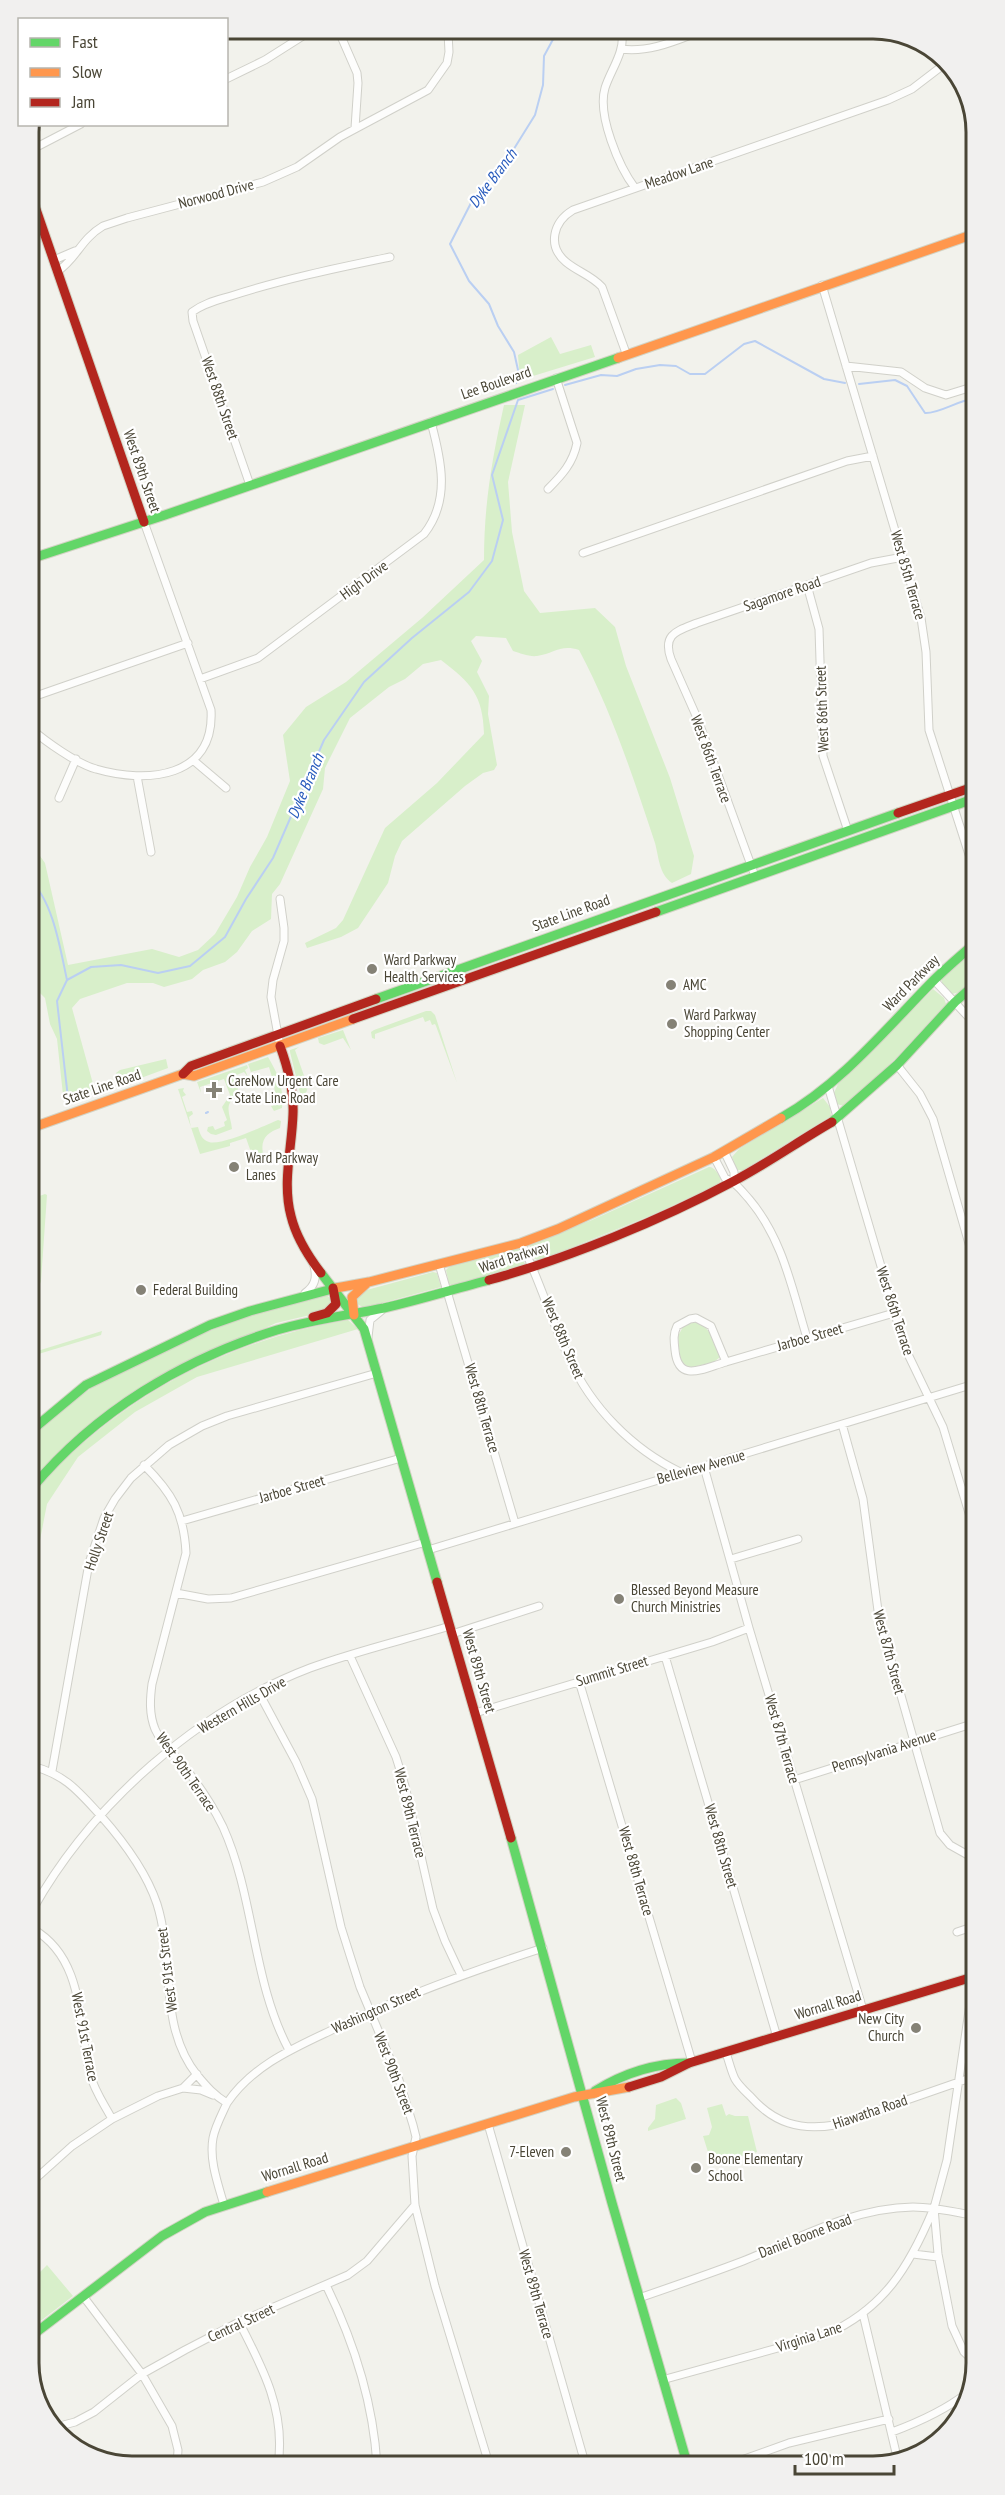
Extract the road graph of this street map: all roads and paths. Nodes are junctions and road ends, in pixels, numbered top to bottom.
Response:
1 (298, 39) edge
2 (342, 39) edge
3 (448, 39) edge
4 (622, 39) edge
5 (678, 39) edge
6 (621, 49) junction
7 (940, 67) edge
8 (228, 78) edge
9 (77, 126) edge
10 (355, 128) junction
11 (39, 146) edge
12 (635, 188) junction
13 (39, 217) edge
14 (966, 237) edge
15 (75, 251) junction
16 (390, 257) dead end
17 (54, 260) junction
18 (58, 271) junction
19 (822, 285) junction
20 (626, 353) junction
21 (846, 366) junction
22 (556, 378) junction
23 (966, 389) edge
24 (431, 422) junction
25 (873, 456) junction
26 (250, 485) junction
27 (548, 489) dead end
28 (144, 522) junction
29 (583, 553) dead end
30 (39, 556) edge
31 (903, 557) junction
32 (807, 585) junction
33 (668, 642) joint
34 (188, 643) junction
35 (200, 679) junction
36 (39, 695) edge
37 (39, 735) edge
38 (76, 759) junction
39 (193, 760) junction
40 (137, 776) junction
41 (226, 788) dead end
42 (966, 790) edge
43 (950, 796) junction
44 (59, 798) dead end
45 (966, 802) edge
46 (954, 806) junction
47 (848, 831) junction
48 (966, 845) edge
49 (151, 852) dead end
50 (750, 865) junction
51 (755, 876) junction
52 (280, 899) dead end
53 (966, 951) edge
54 (934, 980) junction
55 (966, 992) edge
56 (955, 1002) junction
57 (966, 1014) edge
58 (278, 1035) junction
59 (280, 1046) junction
60 (897, 1065) junction
61 (183, 1074) junction
62 (828, 1086) junction
63 (838, 1118) junction
64 (39, 1125) edge
65 (724, 1151) junction
66 (714, 1157) junction
67 (734, 1181) junction
68 (966, 1233) edge
69 (521, 1243) junction
70 (314, 1261) junction
71 (439, 1264) junction
72 (533, 1268) junction
73 (369, 1282) junction
74 (333, 1288) junction
75 (448, 1292) junction
76 (295, 1299) junction
77 (387, 1308) junction
78 (894, 1313) junction
79 (354, 1315) junction
80 (278, 1330) junction
81 (807, 1338) junction
82 (368, 1342) junction
83 (726, 1362) junction
84 (377, 1373) junction
85 (966, 1387) edge
86 (931, 1398) junction
87 (39, 1424) edge
88 (842, 1424) junction
89 (401, 1458) junction
90 (144, 1465) junction
91 (704, 1467) junction
92 (680, 1472) junction
93 (39, 1480) edge
94 (966, 1490) edge
95 (963, 1492) junction
96 (966, 1502) edge
97 (182, 1521) junction
98 (515, 1523) junction
99 (798, 1539) dead end
100 (427, 1546) junction
101 (731, 1559) junction
102 (177, 1593) junction
103 (539, 1606) dead end
104 (749, 1628) junction
105 (451, 1630) junction
106 (350, 1656) junction
107 (665, 1656) junction
108 (579, 1681) junction
109 (259, 1693) junction
110 (475, 1713) junction
111 (966, 1726) edge
112 (913, 1741) junction
113 (170, 1750) junction
114 (39, 1768) edge
115 (52, 1771) junction
116 (794, 1780) junction
117 (100, 1815) junction
118 (966, 1854) edge
119 (39, 1900) edge
120 (966, 1929) edge
121 (957, 1932) dead end
122 (39, 1934) edge
123 (543, 1948) junction
124 (461, 1975) junction
125 (966, 1980) edge
126 (863, 2010) junction
127 (370, 2012) junction
128 (966, 2033) edge
129 (777, 2037) junction
130 (289, 2050) junction
131 (726, 2053) junction
132 (690, 2062) junction
133 (197, 2074) junction
134 (966, 2079) edge
135 (958, 2082) junction
136 (183, 2088) junction
137 (584, 2094) junction
138 (213, 2095) junction
139 (227, 2103) junction
140 (112, 2119) junction
141 (488, 2124) junction
142 (414, 2147) junction
143 (39, 2174) edge
144 (224, 2205) junction
145 (415, 2205) junction
146 (934, 2208) junction
147 (966, 2214) edge
148 (913, 2254) junction
149 (938, 2257) junction
150 (326, 2285) junction
151 (83, 2296) junction
152 (639, 2298) junction
153 (863, 2314) junction
154 (239, 2322) junction
155 (39, 2330) edge
156 (966, 2354) edge
157 (142, 2374) junction
158 (662, 2380) junction
159 (958, 2400) edge
160 (889, 2419) junction
161 (63, 2425) edge
162 (892, 2432) junction
163 (896, 2453) edge
164 (178, 2456) edge
165 (279, 2456) edge
166 (375, 2456) edge
167 (487, 2456) edge
168 (583, 2456) edge
169 (685, 2456) edge
170 (753, 2456) edge

1 - 8 street
2 - 10 street
3 - 10 street, Norwood Drive
4 - 6 street
5 - 6 street
6 - 12 street
7 - 12 street, Meadow Lane
9 - 11 street
10 - 15 street, Norwood Drive
12 - 20 street, Meadow Lane
13 - 17 main road, West 89th Street
14 - 19 main road, Lee Boulevard
15 - 17 street, Norwood Drive
15 - 18 street, Norwood Drive
16 - 26 street, West 88th Street
17 - 18 main road, West 89th Street
18 - 28 main road, West 89th Street
19 - 20 main road, Lee Boulevard
19 - 21 street, West 85th Terrace
20 - 22 main road, Lee Boulevard
21 - 23 street
21 - 25 street, West 85th Terrace
22 - 24 main road, Lee Boulevard
22 - 27 street
24 - 26 main road, Lee Boulevard
24 - 35 street, High Drive
25 - 29 street
25 - 31 street, West 85th Terrace
26 - 28 main road, Lee Boulevard
28 - 30 main road, Lee Boulevard
28 - 34 street, West 89th Street
31 - 32 street, Sagamore Road
31 - 43 street, West 85th Terrace
32 - 33 street, Sagamore Road
32 - 47 street, West 86th Street
33 - 50 street, West 86th Terrace
34 - 35 street, West 89th Street
34 - 36 street
35 - 39 street, West 89th Street
37 - 38 street
38 - 40 street
38 - 44 street
39 - 40 street
39 - 41 street
40 - 49 street
42 - 43 main road, State Line Road
43 - 46 street, West 85th Terrace
43 - 47 main road, State Line Road
45 - 46 main road, State Line Road
46 - 48 street, West 85th Terrace
46 - 51 main road, State Line Road
47 - 50 main road, State Line Road
50 - 51 street, West 86th Terrace
50 - 58 main road, State Line Road
51 - 59 main road, State Line Road
52 - 58 street, West 89th Street
53 - 54 main road, Ward Parkway
54 - 56 street
54 - 62 main road, Ward Parkway
55 - 56 main road, Ward Parkway
56 - 57 street
56 - 60 main road, Ward Parkway
58 - 59 street, West 89th Street
58 - 61 main road, State Line Road
59 - 61 main road, State Line Road
59 - 70 main road, West 89th Street
60 - 63 main road, Ward Parkway
60 - 68 street
61 - 64 main road, State Line Road
62 - 63 street, West 86th Terrace
62 - 65 main road, Ward Parkway
63 - 67 main road, Ward Parkway
63 - 78 street, West 86th Terrace
65 - 66 main road, Ward Parkway
65 - 67 street
66 - 67 street
66 - 69 main road, Ward Parkway
67 - 72 main road, Ward Parkway
67 - 81 street
69 - 71 main road, Ward Parkway
69 - 72 street, West 88th Street
70 - 74 main road, West 89th Street
70 - 76 street
71 - 73 main road, Ward Parkway
71 - 75 street, West 88th Terrace
72 - 75 main road, Ward Parkway
72 - 92 street, West 88th Street
73 - 74 main road, Ward Parkway
73 - 79 main road
74 - 76 main road, Ward Parkway
74 - 79 main road, West 89th Street
74 - 80 main road
75 - 77 main road, Ward Parkway
75 - 98 street, West 88th Terrace
76 - 87 main road, Ward Parkway
77 - 79 main road, Ward Parkway
77 - 82 street
78 - 81 street, Jarboe Street
78 - 86 street, West 86th Terrace
79 - 80 main road, Ward Parkway
79 - 82 main road, West 89th Street
80 - 93 main road, Ward Parkway
81 - 83 street, Jarboe Street
82 - 84 main road, West 89th Street
83 - 83 street, Jarboe Street
84 - 89 main road, West 89th Street
84 - 90 street, Holly Street
85 - 86 street, Belleview Avenue
86 - 88 street, Belleview Avenue
86 - 95 street, West 86th Terrace
88 - 91 street, Belleview Avenue
88 - 112 street, West 87th Street
89 - 97 street, Jarboe Street
89 - 100 main road, West 89th Street
90 - 97 street, West 90th Terrace
90 - 115 street, Holly Street
91 - 92 street, Belleview Avenue
91 - 101 street, West 87th Terrace
92 - 98 street, Belleview Avenue
94 - 95 street
95 - 96 street, West 86th Terrace
97 - 102 street, West 90th Terrace
98 - 100 street, Belleview Avenue
99 - 101 street
100 - 102 street, Belleview Avenue
100 - 105 main road, West 89th Street
101 - 104 street, West 87th Terrace
102 - 113 street, West 90th Terrace
103 - 105 street, Western Hills Drive
104 - 107 street, Summit Street
104 - 116 street, West 87th Terrace
105 - 106 street, Western Hills Drive
105 - 110 main road, West 89th Street
106 - 109 street, Western Hills Drive
106 - 124 street, West 89th Terrace
107 - 108 street, Summit Street
107 - 129 street, West 88th Street
108 - 110 street, Summit Street
108 - 132 street, West 88th Terrace
109 - 113 street, Western Hills Drive
109 - 127 street, West 90th Street
110 - 123 main road, West 89th Street
111 - 112 street, Pennsylvania Avenue
112 - 116 street, Pennsylvania Avenue
112 - 118 street, West 87th Street
113 - 117 street, Western Hills Drive
113 - 130 street, West 90th Terrace
114 - 115 street, West 91st Street
115 - 117 street, West 91st Street
116 - 126 street, West 87th Terrace
117 - 119 street, Western Hills Drive
117 - 133 street, West 91st Street
120 - 121 street
122 - 140 street, West 91st Terrace
123 - 124 street, Washington Street
123 - 137 main road, West 89th Street
124 - 127 street, Washington Street
125 - 126 main road, Wornall Road
126 - 129 main road, Wornall Road
127 - 130 street, Washington Street
127 - 142 street, West 90th Street
128 - 135 street
129 - 131 main road, Wornall Road
130 - 139 street, Washington Street
131 - 132 main road, Wornall Road
131 - 135 street, Hiawatha Road
132 - 137 main road, Wornall Road
133 - 136 street
133 - 138 street, West 91st Street
134 - 135 street, Hiawatha Road
135 - 146 street
136 - 138 street
136 - 140 street
137 - 141 main road, Wornall Road
137 - 152 main road, West 89th Street
138 - 139 street, West 91st Street
139 - 144 street
140 - 143 street
141 - 142 main road, Wornall Road
141 - 168 street, West 89th Terrace
142 - 144 main road, Wornall Road
142 - 145 street, West 90th Street
144 - 151 main road, Wornall Road
145 - 150 street, Central Street
145 - 167 street, West 90th Street
146 - 147 street, Daniel Boone Road
146 - 148 street, Virginia Lane
146 - 149 street
146 - 152 street, Daniel Boone Road
148 - 149 street
148 - 153 street, Virginia Lane
149 - 156 street
150 - 154 street, Central Street
150 - 166 street
151 - 155 main road, Wornall Road
151 - 157 street
152 - 158 main road, West 89th Street
153 - 158 street, Virginia Lane
153 - 160 street
154 - 157 street, Central Street
154 - 165 street
157 - 161 street, Central Street
157 - 164 street
158 - 169 main road, West 89th Street
159 - 162 street
160 - 162 street
160 - 170 street
162 - 163 street

